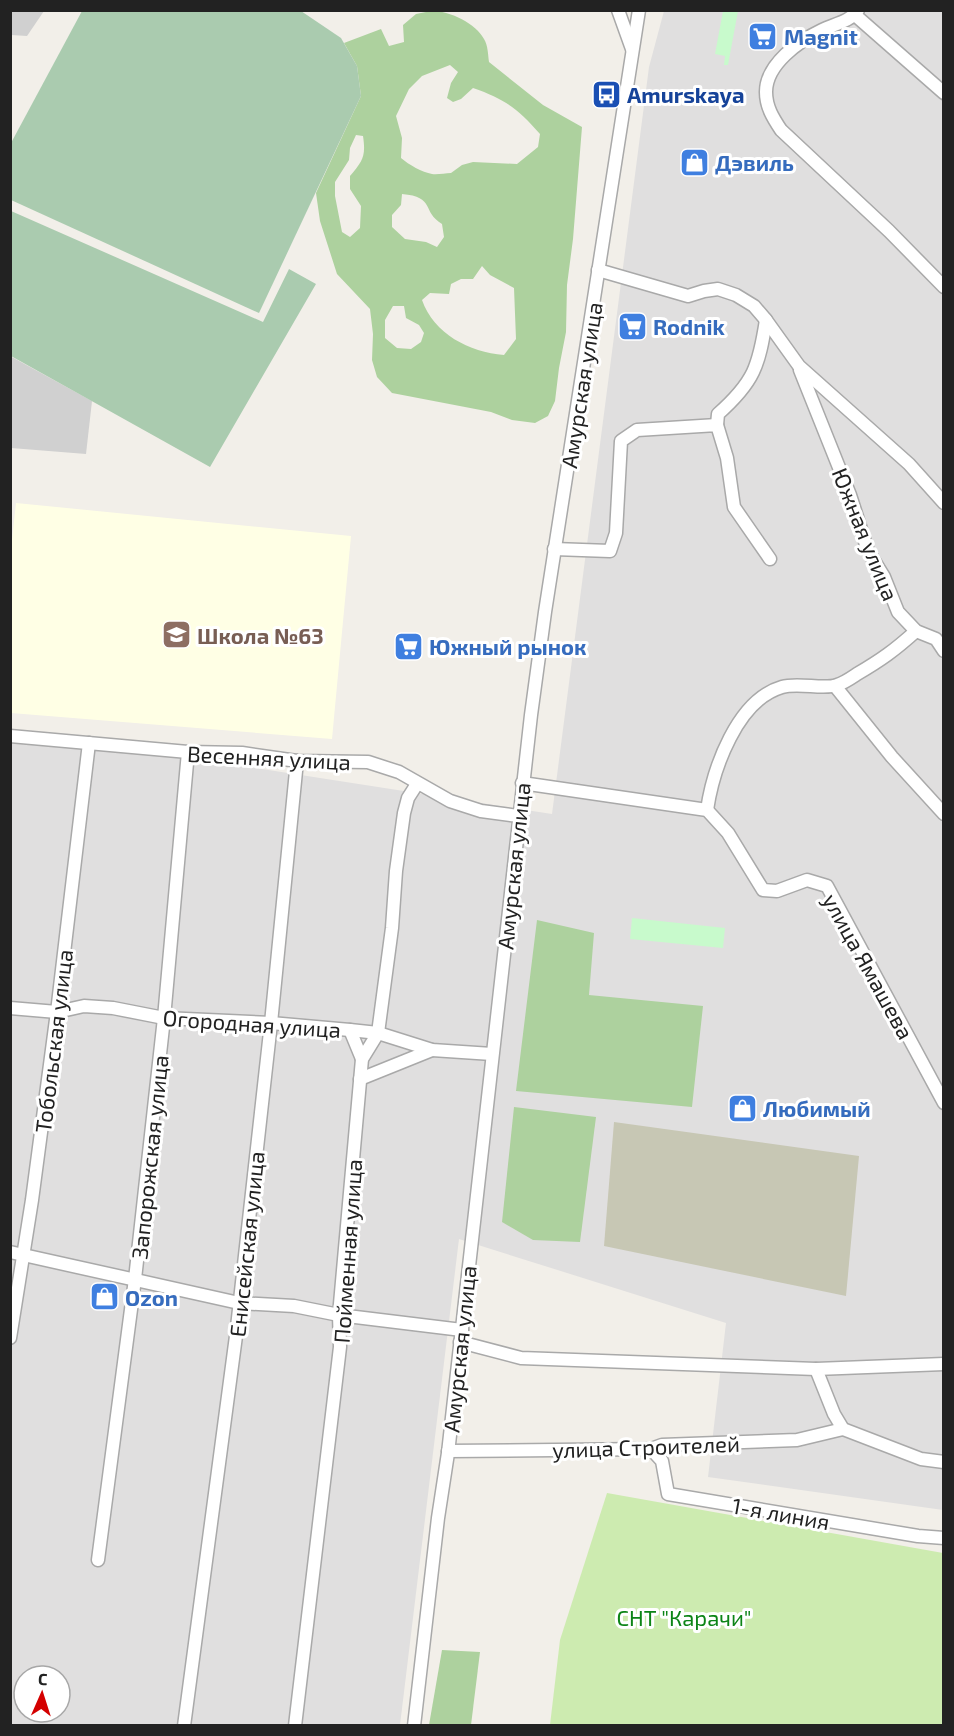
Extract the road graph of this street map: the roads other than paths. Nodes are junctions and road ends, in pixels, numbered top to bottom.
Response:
1 (618, 10) edge
2 (639, 10) edge
3 (857, 13) edge
4 (633, 51) junction
5 (944, 93) edge
6 (598, 270) junction
7 (944, 286) edge
8 (766, 320) junction
9 (799, 366) junction
10 (717, 425) junction
11 (944, 503) edge
12 (554, 549) junction
13 (770, 559) dead end
14 (916, 631) junction
15 (944, 651) edge
16 (835, 686) junction
17 (10, 736) edge
18 (89, 743) junction
19 (188, 752) junction
20 (297, 761) junction
21 (522, 783) junction
22 (417, 784) junction
23 (707, 810) junction
24 (944, 814) edge
25 (518, 816) junction
26 (10, 1008) edge
27 (57, 1012) junction
28 (164, 1018) junction
29 (271, 1023) junction
30 (350, 1030) junction
31 (378, 1033) junction
32 (432, 1050) junction
33 (492, 1054) junction
34 (362, 1059) junction
35 (360, 1079) junction
36 (944, 1103) edge
37 (10, 1252) edge
38 (23, 1255) junction
39 (135, 1279) junction
40 (239, 1303) junction
41 (339, 1315) junction
42 (461, 1336) junction
43 (10, 1338) edge
44 (944, 1364) edge
45 (816, 1369) junction
46 (843, 1429) junction
47 (651, 1449) junction
48 (448, 1451) junction
49 (944, 1462) edge
50 (944, 1538) edge
51 (98, 1560) dead end
52 (184, 1725) edge
53 (295, 1725) edge
54 (414, 1725) edge

1 - 4 street
2 - 4 street, Амурская улица
3 - 5 street
3 - 7 street
4 - 6 street, Амурская улица
6 - 8 street
6 - 12 street, Амурская улица
8 - 9 street
8 - 10 street
9 - 11 street
9 - 14 street, Южная улица
10 - 12 street
10 - 13 street
12 - 21 street, Амурская улица
14 - 15 street, Южная улица
14 - 16 street
16 - 23 street
16 - 24 street
17 - 18 street, Весенняя улица
18 - 19 street, Весенняя улица
18 - 27 street, Тобольская улица
19 - 20 street, Весенняя улица
19 - 28 street, Запорожская улица
20 - 22 street, Весенняя улица
20 - 29 street, Енисейская улица
21 - 23 street
21 - 25 street, Амурская улица
22 - 25 street, Весенняя улица
22 - 31 street, Пойменная улица
23 - 36 street, улица Ямашева
25 - 33 street, Амурская улица
26 - 27 street, Огородная улица
27 - 28 street, Огородная улица
27 - 38 street, Тобольская улица
28 - 29 street, Огородная улица
28 - 39 street, Запорожская улица
29 - 30 street, Огородная улица
29 - 40 street, Енисейская улица
30 - 31 street, Огородная улица
30 - 34 street
31 - 32 street, Огородная улица
31 - 34 street, Пойменная улица
32 - 33 street, Огородная улица
32 - 35 street
33 - 42 street, Амурская улица
34 - 35 street, Пойменная улица
35 - 41 street, Пойменная улица
37 - 38 street
38 - 39 street
38 - 43 street, Тобольская улица
39 - 40 street
39 - 51 street, Запорожская улица
40 - 41 street
40 - 52 street, Енисейская улица
41 - 42 street
41 - 53 street, Пойменная улица
42 - 45 street
42 - 48 street, Амурская улица
44 - 45 street
45 - 46 street
46 - 47 street, улица Строителей
46 - 49 street
47 - 48 street, улица Строителей
47 - 50 street, 1-я линия
48 - 54 street, Амурская улица

